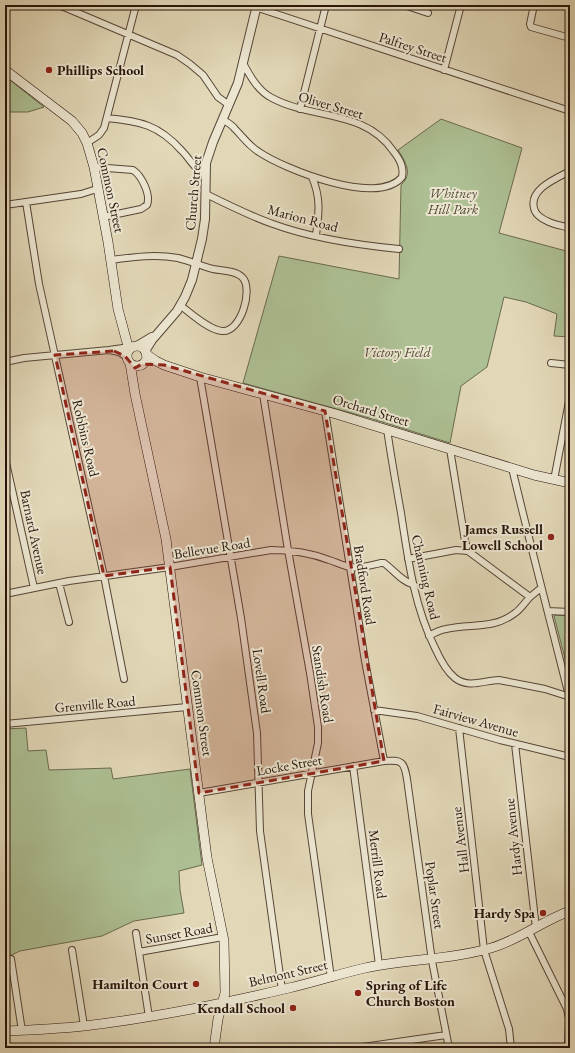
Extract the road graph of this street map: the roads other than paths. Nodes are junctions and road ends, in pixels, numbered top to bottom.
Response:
1 (59, 5) edge
2 (136, 5) edge
3 (326, 5) edge
4 (404, 5) edge
5 (461, 5) edge
6 (534, 5) edge
7 (254, 6) edge
8 (428, 13) dead end
9 (320, 28) junction
10 (128, 34) junction
11 (570, 38) edge
12 (243, 63) junction
13 (5, 70) edge
14 (444, 70) junction
15 (229, 105) junction
16 (300, 108) junction
17 (570, 111) edge
18 (107, 118) junction
19 (223, 120) junction
20 (87, 143) junction
21 (94, 167) junction
22 (570, 171) edge
23 (205, 176) junction
24 (312, 177) junction
25 (97, 189) junction
26 (206, 194) junction
27 (26, 202) junction
28 (5, 205) edge
29 (103, 217) junction
30 (570, 228) edge
31 (316, 235) junction
32 (398, 249) dead end
33 (111, 260) junction
34 (196, 263) junction
35 (180, 305) junction
36 (135, 352) junction
37 (55, 355) junction
38 (5, 362) edge
39 (551, 363) dead end
40 (141, 364) junction
41 (164, 365) junction
42 (570, 365) edge
43 (200, 377) junction
44 (133, 383) junction
45 (263, 394) junction
46 (570, 396) edge
47 (325, 411) junction
48 (568, 422) edge
49 (387, 430) junction
50 (450, 449) junction
51 (5, 458) edge
52 (512, 468) junction
53 (554, 480) junction
54 (570, 483) edge
55 (288, 550) junction
56 (468, 551) junction
57 (230, 557) junction
58 (408, 559) junction
59 (170, 567) junction
60 (350, 567) junction
61 (104, 576) junction
62 (59, 583) junction
63 (414, 585) junction
64 (34, 588) junction
65 (541, 588) junction
66 (5, 594) edge
67 (530, 597) junction
68 (548, 611) junction
69 (570, 612) edge
70 (69, 622) dead end
71 (429, 636) junction
72 (124, 679) dead end
73 (569, 696) edge
74 (187, 708) junction
75 (374, 710) junction
76 (5, 724) edge
77 (459, 728) junction
78 (515, 744) junction
79 (570, 758) edge
80 (384, 761) junction
81 (353, 766) junction
82 (311, 774) junction
83 (258, 783) junction
84 (199, 793) junction
85 (570, 911) edge
86 (532, 930) junction
87 (136, 933) dead end
88 (223, 937) junction
89 (72, 950) dead end
90 (484, 950) junction
91 (139, 952) junction
92 (432, 959) junction
93 (11, 960) dead end
94 (379, 966) junction
95 (331, 978) junction
96 (282, 990) junction
97 (222, 1003) junction
98 (149, 1017) junction
99 (84, 1026) junction
100 (22, 1030) junction
101 (5, 1031) edge
102 (446, 1035) junction
103 (214, 1048) edge
104 (356, 1048) edge
105 (449, 1048) edge
106 (511, 1048) edge
107 (568, 1048) edge

1 - 10 street
2 - 10 street
3 - 9 street
4 - 8 street
5 - 14 street
6 - 11 street
7 - 9 street, Palfrey Street
7 - 12 street, Church Street
9 - 14 street, Palfrey Street
9 - 16 street
10 - 15 street
10 - 18 street
12 - 15 street, Church Street
12 - 16 street, Oliver Street
13 - 20 main road, Common Street
14 - 17 street, Palfrey Street
15 - 19 street, Church Street
16 - 24 street, Oliver Street
18 - 20 street
18 - 23 street
19 - 23 street, Church Street
19 - 24 street
20 - 21 main road, Common Street
21 - 25 main road, Common Street
21 - 29 street
22 - 30 street
23 - 26 street, Church Street
24 - 31 street
25 - 27 street
25 - 29 main road, Common Street
26 - 31 street, Marion Road
26 - 34 street, Church Street
27 - 28 street
27 - 37 street, Robbins Road
29 - 33 main road, Common Street
31 - 32 street, Marion Road
33 - 34 street
33 - 36 main road, Common Street
34 - 35 street, Church Street
34 - 35 street
35 - 36 street, Church Street
36 - 37 street
36 - 40 main road, Orchard Street
36 - 41 main road, Orchard Street
36 - 44 main road, Common Street
37 - 38 street
37 - 61 street, Robbins Road
39 - 42 street
40 - 41 main road, Orchard Street
40 - 44 main road
41 - 43 main road, Orchard Street
43 - 45 main road, Orchard Street
43 - 57 street, Lovell Road
44 - 59 main road, Common Street
45 - 47 main road, Orchard Street
45 - 55 street, Standish Road
46 - 48 street
47 - 49 main road, Orchard Street
47 - 60 street, Bradford Road
48 - 53 street
49 - 50 main road, Orchard Street
49 - 58 street, Channing Road
50 - 52 main road, Orchard Street
50 - 56 street
51 - 64 street, Barnard Avenue
52 - 53 main road, Orchard Street
52 - 65 street
53 - 54 main road, Orchard Street
55 - 57 street, Bellevue Road
55 - 60 street, Bellevue Road
55 - 82 street, Standish Road
56 - 58 street
56 - 67 street
57 - 59 street, Bellevue Road
57 - 83 street, Lovell Road
58 - 63 street, Channing Road
59 - 61 street, Bellevue Road
59 - 74 main road, Common Street
60 - 63 street, Bellevue Road
60 - 75 street, Bradford Road
61 - 62 street, Bellevue Road
61 - 72 street, Robbins Road
62 - 64 street, Bellevue Road
62 - 70 street
63 - 71 street, Channing Road
64 - 66 street, Bellevue Road
65 - 67 street
65 - 68 street
67 - 71 street
68 - 69 street
68 - 73 street
71 - 73 street, Channing Road
74 - 76 street, Grenville Road
74 - 84 main road, Common Street
75 - 77 street, Fairview Avenue
75 - 80 street, Bradford Road
77 - 78 street, Fairview Avenue
77 - 90 street, Hall Avenue
78 - 79 street, Fairview Avenue
78 - 86 street, Hardy Avenue
80 - 81 street, Locke Street
80 - 92 street, Poplar Street
81 - 82 street, Locke Street
81 - 94 street, Merrill Road
82 - 83 street, Locke Street
82 - 95 street, Standish Road
83 - 84 street, Locke Street
83 - 96 street, Lovell Road
84 - 88 main road, Common Street
85 - 86 main road, Belmont Street
86 - 90 main road, Belmont Street
86 - 107 street, Hardy Avenue
87 - 91 street
88 - 91 street, Sunset Road
88 - 97 main road, Common Street
89 - 99 street
90 - 92 main road, Belmont Street
90 - 106 street, Hall Avenue
91 - 98 street
92 - 94 main road, Belmont Street
92 - 102 street, Poplar Street
93 - 100 street
94 - 95 main road, Belmont Street
95 - 96 main road, Belmont Street
96 - 97 main road, Belmont Street
97 - 98 main road, Belmont Street
97 - 103 main road, Common Street
98 - 99 main road, Belmont Street
99 - 100 main road, Belmont Street
100 - 101 main road, Belmont Street
102 - 104 street
102 - 105 street, Poplar Street

